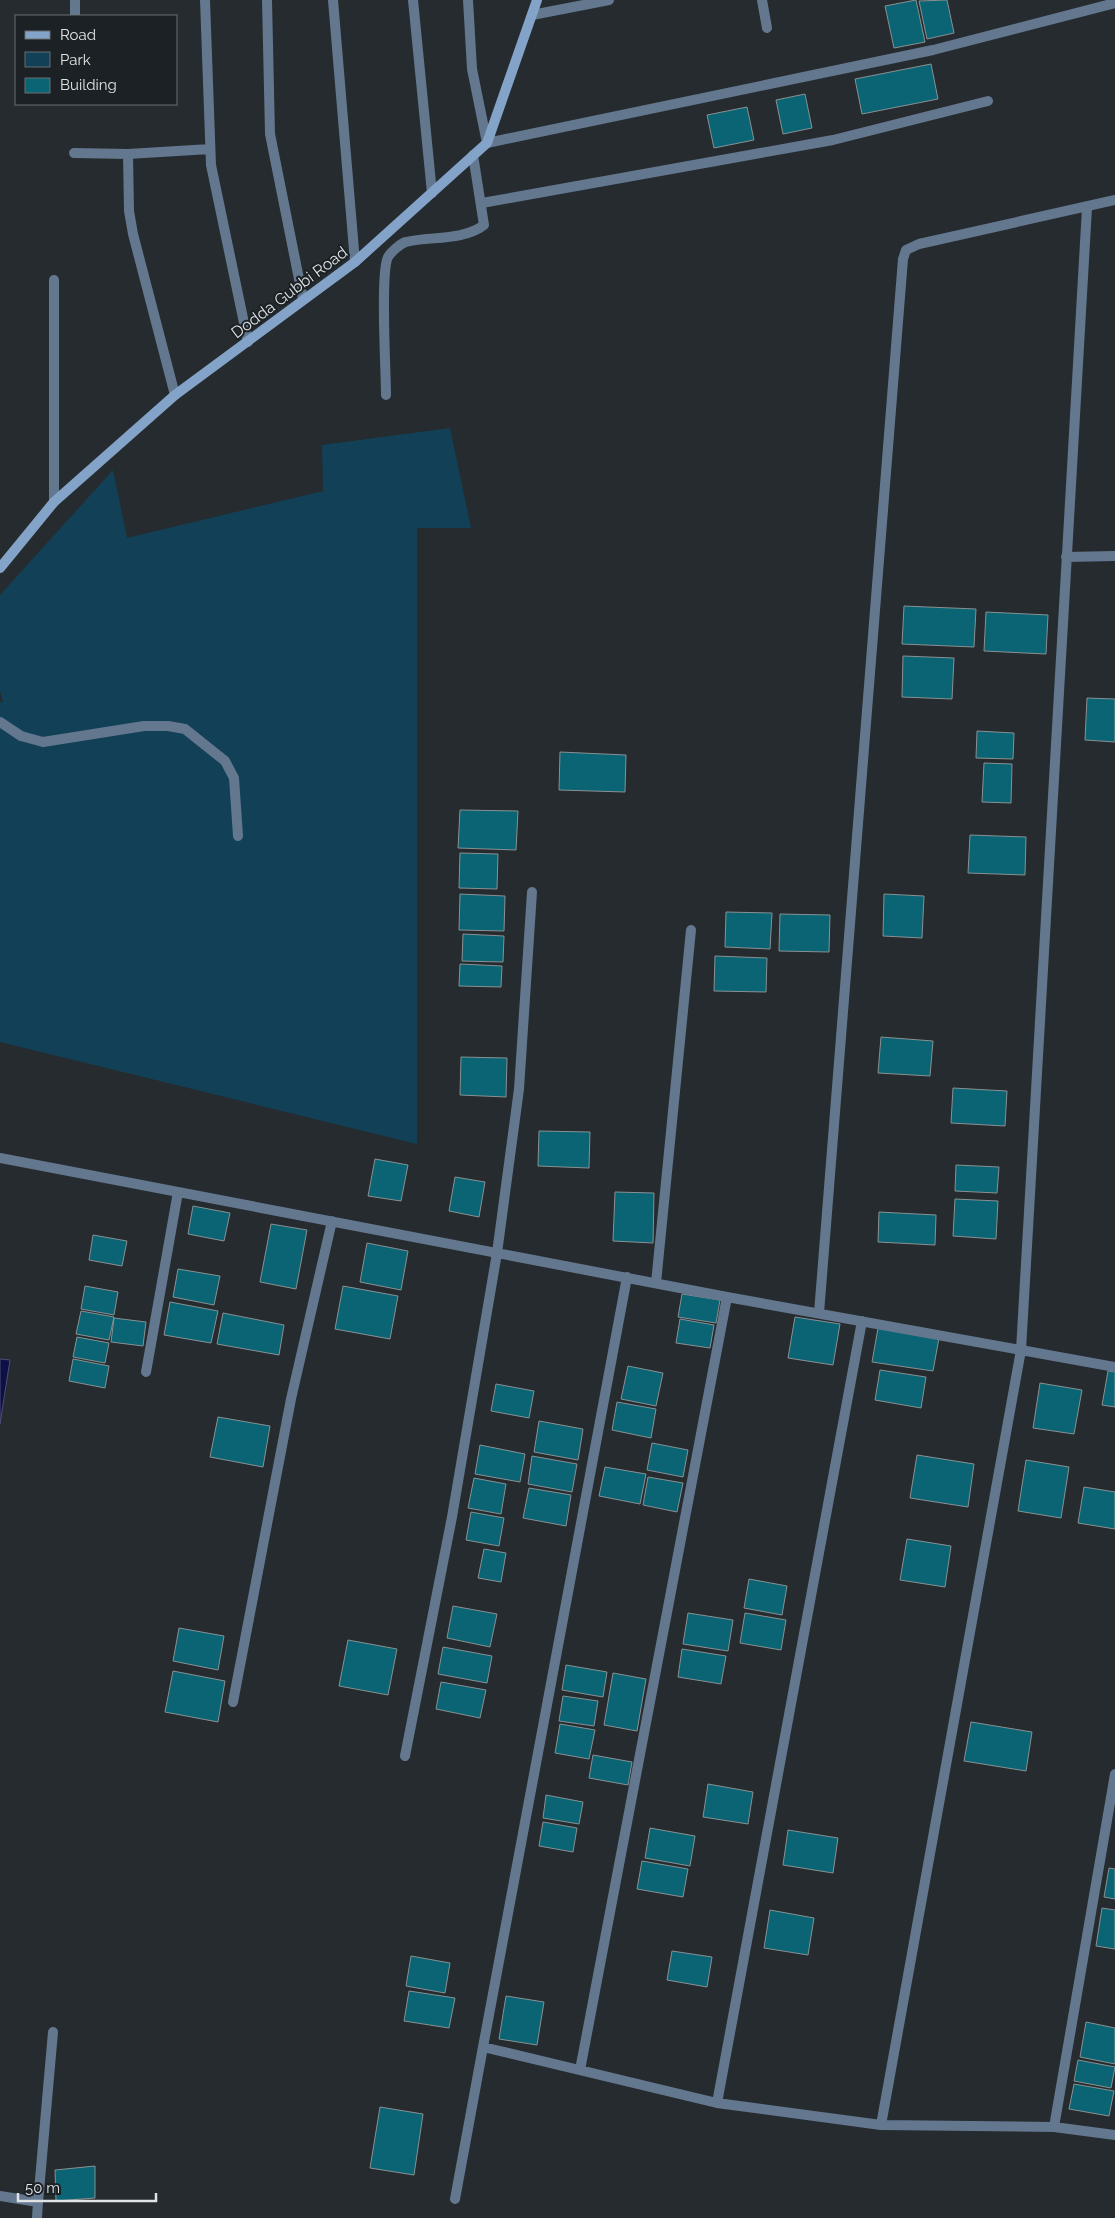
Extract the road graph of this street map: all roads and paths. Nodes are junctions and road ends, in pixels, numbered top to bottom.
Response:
1 (75, 0) edge
2 (205, 0) edge
3 (267, 0) edge
4 (333, 0) edge
5 (413, 0) edge
6 (468, 0) edge
7 (537, 0) edge
8 (608, 0) edge
9 (762, 0) edge
10 (1115, 3) edge
11 (75, 15) edge
12 (532, 15) junction
13 (767, 28) dead end
14 (988, 101) dead end
15 (487, 143) junction
16 (210, 149) junction
17 (74, 153) dead end
18 (128, 154) junction
19 (473, 155) junction
20 (432, 193) junction
21 (1115, 200) edge
22 (482, 203) junction
23 (1087, 208) junction
24 (355, 262) junction
25 (54, 280) dead end
26 (303, 299) junction
27 (248, 342) junction
28 (386, 395) dead end
29 (174, 396) junction
30 (54, 502) junction
31 (1115, 556) edge
32 (1066, 557) junction
33 (0, 568) edge
34 (0, 722) edge
35 (238, 836) dead end
36 (532, 892) dead end
37 (691, 930) dead end
38 (0, 1158) edge
39 (178, 1192) junction
40 (332, 1221) junction
41 (497, 1253) junction
42 (626, 1277) junction
43 (656, 1283) junction
44 (727, 1297) junction
45 (819, 1313) junction
46 (862, 1321) junction
47 (1021, 1350) junction
48 (1115, 1367) edge
49 (146, 1372) dead end
50 (233, 1702) dead end
51 (406, 1756) dead end
52 (1115, 1774) edge
53 (53, 2032) dead end
54 (483, 2048) junction
55 (580, 2070) junction
56 (717, 2103) junction
57 (881, 2125) junction
58 (1054, 2127) junction
59 (1115, 2136) edge
60 (0, 2196) edge
61 (455, 2200) dead end
62 (38, 2202) junction
63 (37, 2218) edge

1 - 11 street
2 - 16 street
3 - 26 street
4 - 24 street
5 - 20 street
6 - 15 street
7 - 12 main road
8 - 12 street
9 - 13 street
10 - 15 street
12 - 15 main road
14 - 22 street
15 - 19 main road, Dodda Gubbi Road
16 - 18 street
16 - 27 street
17 - 18 street
18 - 29 street
19 - 20 main road, Dodda Gubbi Road
19 - 22 street
20 - 24 main road, Dodda Gubbi Road
21 - 23 street
22 - 28 street
23 - 32 street
23 - 45 street
24 - 26 main road, Dodda Gubbi Road
25 - 30 street
26 - 27 main road, Dodda Gubbi Road
27 - 29 main road, Dodda Gubbi Road
29 - 30 main road, Dodda Gubbi Road
30 - 33 main road, Dodda Gubbi Road
31 - 32 street
32 - 47 street
34 - 35 street
36 - 41 street
37 - 43 street
38 - 39 street
39 - 40 street
39 - 49 street
40 - 41 street
40 - 50 street
41 - 42 street
41 - 51 street
42 - 43 street
42 - 54 street
43 - 44 street
44 - 45 street
44 - 55 street
45 - 46 street
46 - 47 street
46 - 56 street
47 - 48 street
47 - 57 street
52 - 58 street
53 - 62 street
54 - 55 street
54 - 61 street
55 - 56 street
56 - 57 street
57 - 58 street
58 - 59 street
60 - 62 street
62 - 63 street

